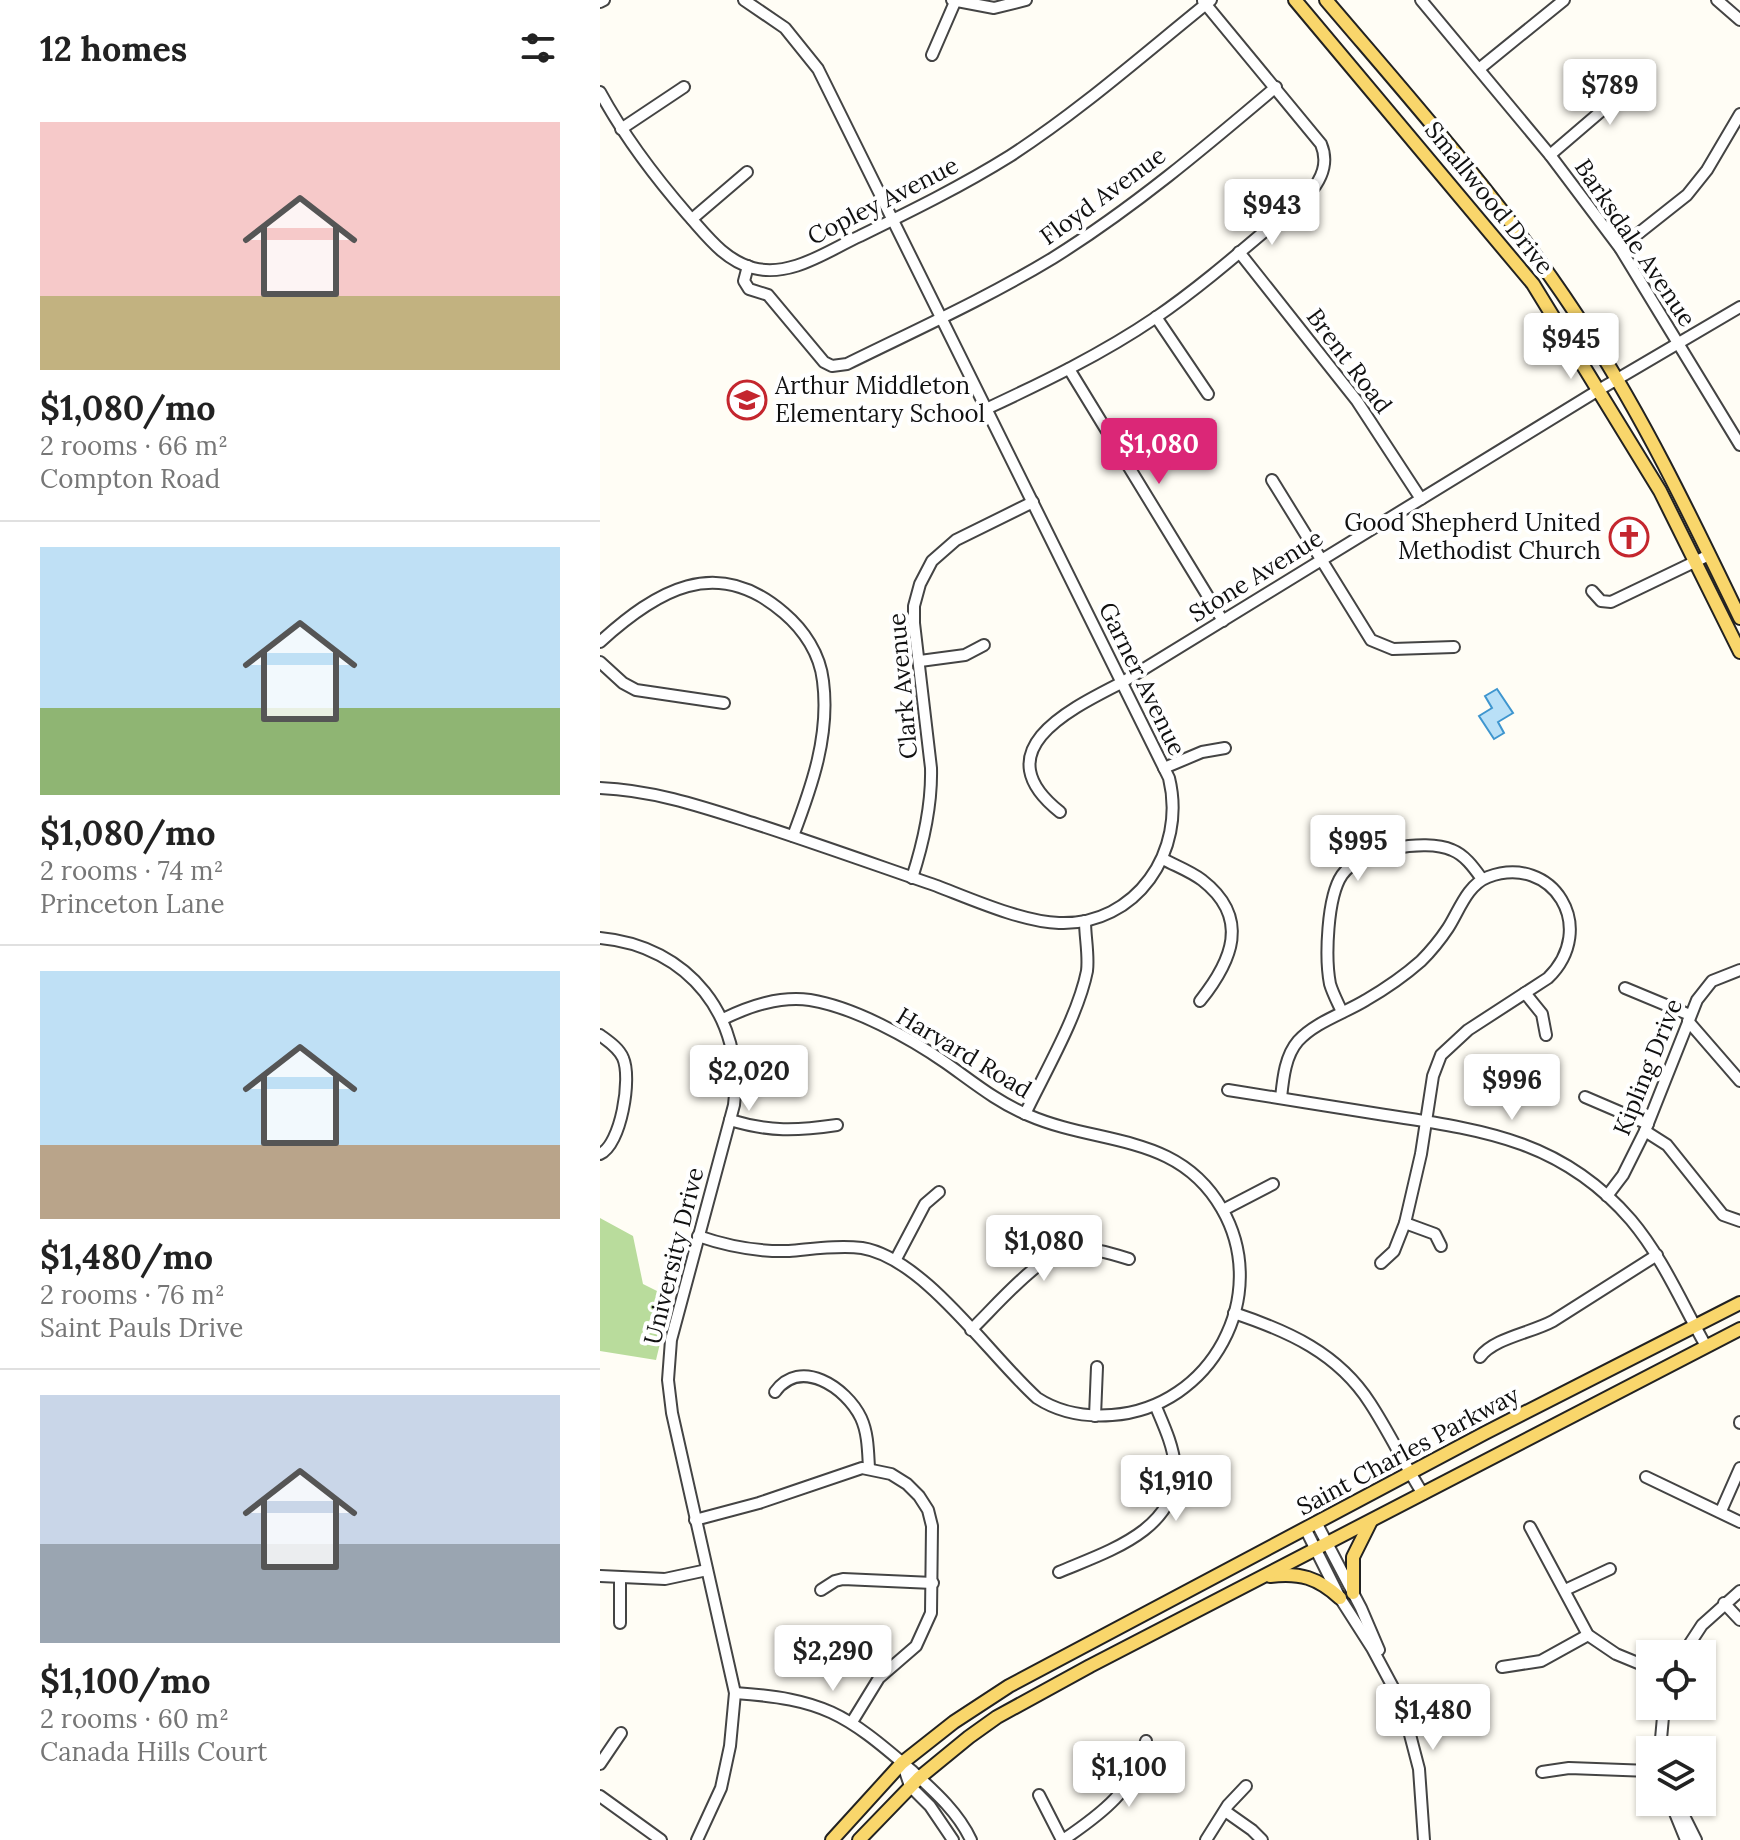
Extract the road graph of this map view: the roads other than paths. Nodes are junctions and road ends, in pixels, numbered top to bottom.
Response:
1 (744, 0) edge
2 (1026, 0) edge
3 (1295, 0) edge
4 (1326, 0) edge
5 (1421, 0) edge
6 (1564, 0) edge
7 (1717, 0) edge
8 (954, 1) edge
9 (1206, 1) edge
10 (1740, 20) edge
11 (932, 55) dead end
12 (1479, 69) junction
13 (1641, 72) dead end
14 (684, 87) dead end
15 (1276, 87) junction
16 (600, 92) edge
17 (1740, 114) edge
18 (621, 129) junction
19 (1550, 155) junction
20 (747, 172) dead end
21 (692, 219) junction
22 (892, 220) junction
23 (1620, 248) junction
24 (1239, 252) junction
25 (748, 266) junction
26 (1740, 307) edge
27 (1156, 317) junction
28 (942, 318) junction
29 (1679, 343) junction
30 (1069, 369) junction
31 (1617, 379) junction
32 (1597, 391) junction
33 (1208, 394) dead end
34 (986, 409) junction
35 (1740, 445) edge
36 (1272, 480) dead end
37 (1421, 499) junction
38 (1033, 502) junction
39 (1709, 555) junction
40 (1320, 560) junction
41 (1697, 561) junction
42 (1592, 591) dead end
43 (1740, 618) edge
44 (1223, 621) junction
45 (600, 642) edge
46 (984, 645) dead end
47 (1454, 647) dead end
48 (1740, 652) edge
49 (920, 661) junction
50 (600, 662) edge
51 (1121, 683) junction
52 (724, 703) dead end
53 (1225, 748) dead end
54 (1164, 768) junction
55 (600, 788) edge
56 (1060, 812) dead end
57 (793, 836) junction
58 (1163, 859) junction
59 (912, 878) junction
60 (1482, 879) junction
61 (1085, 921) junction
62 (600, 938) edge
63 (1740, 970) edge
64 (1625, 988) dead end
65 (1525, 993) junction
66 (1200, 1001) dead end
67 (1342, 1012) junction
68 (1689, 1018) junction
69 (723, 1019) junction
70 (600, 1035) edge
71 (1546, 1035) dead end
72 (1740, 1081) edge
73 (1228, 1090) dead end
74 (1585, 1097) dead end
75 (1281, 1098) junction
76 (1025, 1114) junction
77 (730, 1120) junction
78 (1427, 1121) junction
79 (837, 1125) dead end
80 (1647, 1128) junction
81 (600, 1154) edge
82 (1273, 1184) dead end
83 (939, 1192) dead end
84 (1607, 1196) junction
85 (1223, 1210) junction
86 (1740, 1221) edge
87 (1405, 1223) junction
88 (698, 1236) junction
89 (1441, 1246) dead end
90 (1657, 1255) junction
91 (896, 1259) junction
92 (1129, 1259) dead end
93 (1381, 1263) dead end
94 (1740, 1303) edge
95 (1234, 1313) junction
96 (1694, 1325) junction
97 (1740, 1329) edge
98 (971, 1330) junction
99 (1706, 1346) junction
100 (1480, 1357) dead end
101 (1097, 1367) dead end
102 (775, 1392) dead end
103 (1156, 1407) junction
104 (1095, 1416) junction
105 (869, 1468) junction
106 (1740, 1468) edge
107 (1410, 1473) junction
108 (1175, 1475) junction
109 (1219, 1477) dead end
110 (1646, 1477) dead end
111 (1423, 1494) junction
112 (1721, 1511) junction
113 (695, 1520) junction
114 (1372, 1520) junction
115 (1740, 1522) edge
116 (1312, 1527) junction
117 (1530, 1527) dead end
118 (1321, 1546) junction
119 (1610, 1569) dead end
120 (707, 1570) junction
121 (1059, 1572) dead end
122 (600, 1576) edge
123 (620, 1577) junction
124 (1263, 1577) junction
125 (933, 1583) junction
126 (821, 1590) dead end
127 (1565, 1590) junction
128 (1740, 1591) edge
129 (1353, 1593) junction
130 (1340, 1598) junction
131 (1724, 1603) junction
132 (1740, 1620) edge
133 (620, 1623) dead end
134 (1588, 1635) junction
135 (1692, 1640) edge
136 (1636, 1662) edge
137 (1502, 1667) dead end
138 (1389, 1678) junction
139 (735, 1693) junction
140 (852, 1722) junction
141 (621, 1733) dead end
142 (1146, 1741) dead end
143 (902, 1763) junction
144 (600, 1764) edge
145 (1636, 1770) edge
146 (1542, 1772) dead end
147 (915, 1782) junction
148 (1246, 1786) dead end
149 (1039, 1795) dead end
150 (600, 1796) edge
151 (1225, 1811) junction
152 (1676, 1816) edge
153 (1684, 1816) edge
154 (661, 1840) edge
155 (697, 1840) edge
156 (832, 1840) edge
157 (859, 1840) edge
158 (953, 1840) edge
159 (971, 1840) edge
160 (1062, 1840) edge
161 (1206, 1840) edge
162 (1262, 1840) edge
163 (1424, 1840) edge
164 (1686, 1840) edge
165 (1696, 1840) edge

1 - 22 street, Garner Avenue
2 - 8 street
3 - 32 main road, Smallwood Drive
4 - 31 main road, Smallwood Drive
5 - 12 street, Barksdale Avenue
6 - 12 street
7 - 10 street
8 - 11 street
9 - 15 street
9 - 22 street, Copley Avenue
12 - 19 street, Barksdale Avenue
13 - 19 street
14 - 18 street
15 - 24 street
15 - 28 street, Floyd Avenue
16 - 18 street
17 - 23 street
18 - 21 street
19 - 23 street, Barksdale Avenue
20 - 21 street
21 - 25 street
22 - 25 street, Copley Avenue
22 - 28 street, Garner Avenue
23 - 29 street, Barksdale Avenue
24 - 27 street
24 - 37 street, Brent Road
25 - 28 street, Floyd Avenue
26 - 29 street, Stone Avenue
27 - 30 street
27 - 33 street
28 - 34 street, Garner Avenue
29 - 31 street, Stone Avenue
29 - 35 street, Barksdale Avenue
30 - 34 street
30 - 44 street
31 - 32 street, Stone Avenue
31 - 39 main road, Smallwood Drive
32 - 37 street, Stone Avenue
32 - 41 main road, Smallwood Drive
34 - 38 street, Garner Avenue
36 - 40 street
37 - 40 street, Stone Avenue
38 - 49 street, Clark Avenue
38 - 51 street, Garner Avenue
39 - 41 street
39 - 43 main road, Smallwood Drive
40 - 44 street, Stone Avenue
40 - 47 street
41 - 42 street
41 - 48 main road, Smallwood Drive
44 - 51 street, Stone Avenue
45 - 57 street
46 - 49 street
49 - 59 street, Clark Avenue
50 - 52 street
51 - 54 street, Garner Avenue
51 - 56 street, Stone Avenue
53 - 54 street
54 - 58 street, Garner Avenue
55 - 57 street, Garner Avenue
57 - 59 street, Garner Avenue
58 - 61 street, Garner Avenue
58 - 66 street
59 - 61 street, Garner Avenue
60 - 65 street
60 - 67 street
60 - 67 street
61 - 76 street
62 - 69 street, University Drive
63 - 68 street, Kipling Drive
64 - 68 street
65 - 71 street
65 - 78 street
67 - 75 street
68 - 72 street
68 - 80 street, Kipling Drive
69 - 76 street, Harvard Road
69 - 77 street, University Drive
70 - 81 street
73 - 75 street
74 - 80 street
75 - 78 street
76 - 85 street, Harvard Road
77 - 79 street
77 - 88 street, University Drive
78 - 84 street
78 - 87 street
80 - 84 street, Kipling Drive
80 - 86 street
82 - 85 street
83 - 91 street
84 - 90 street
85 - 95 street, Harvard Road
87 - 89 street
87 - 93 street
88 - 91 street, Harvard Road
88 - 113 street, University Drive
90 - 96 street
90 - 100 street
91 - 98 street, Harvard Road
92 - 98 street
94 - 96 main road, Saint Charles Parkway
95 - 103 street, Harvard Road
95 - 107 street
96 - 99 street
96 - 107 main road, Saint Charles Parkway
97 - 99 main road, Saint Charles Parkway
98 - 104 street, Harvard Road
99 - 111 main road, Saint Charles Parkway
101 - 104 street
102 - 105 street
103 - 104 street, Harvard Road
103 - 108 street
105 - 113 street
105 - 125 street
106 - 112 street
107 - 111 street
107 - 116 main road, Saint Charles Parkway
108 - 109 street
108 - 121 street
110 - 112 street
111 - 114 main road, Saint Charles Parkway
112 - 115 street
113 - 120 street, University Drive
114 - 118 main road, Saint Charles Parkway
114 - 129 main road
116 - 118 street
116 - 143 main road, Saint Charles Parkway
117 - 127 street
118 - 124 main road, Saint Charles Parkway
118 - 129 street
118 - 130 street
119 - 127 street
120 - 123 street
120 - 139 street, University Drive
122 - 123 street
123 - 133 street
124 - 130 main road
124 - 147 main road, Saint Charles Parkway
125 - 126 street
125 - 140 street
127 - 134 street
128 - 131 street
129 - 138 street
130 - 138 street
131 - 132 street
131 - 135 street
134 - 136 street
134 - 137 street
138 - 163 street
139 - 140 street
139 - 155 street, University Drive
140 - 143 street
141 - 144 street
142 - 160 street
143 - 147 street
143 - 156 main road, Saint Charles Parkway
145 - 146 street
147 - 157 main road, Saint Charles Parkway
147 - 158 street
147 - 159 street
148 - 151 street
149 - 160 street
150 - 154 street
151 - 161 street
151 - 162 street
152 - 164 street
153 - 165 street

